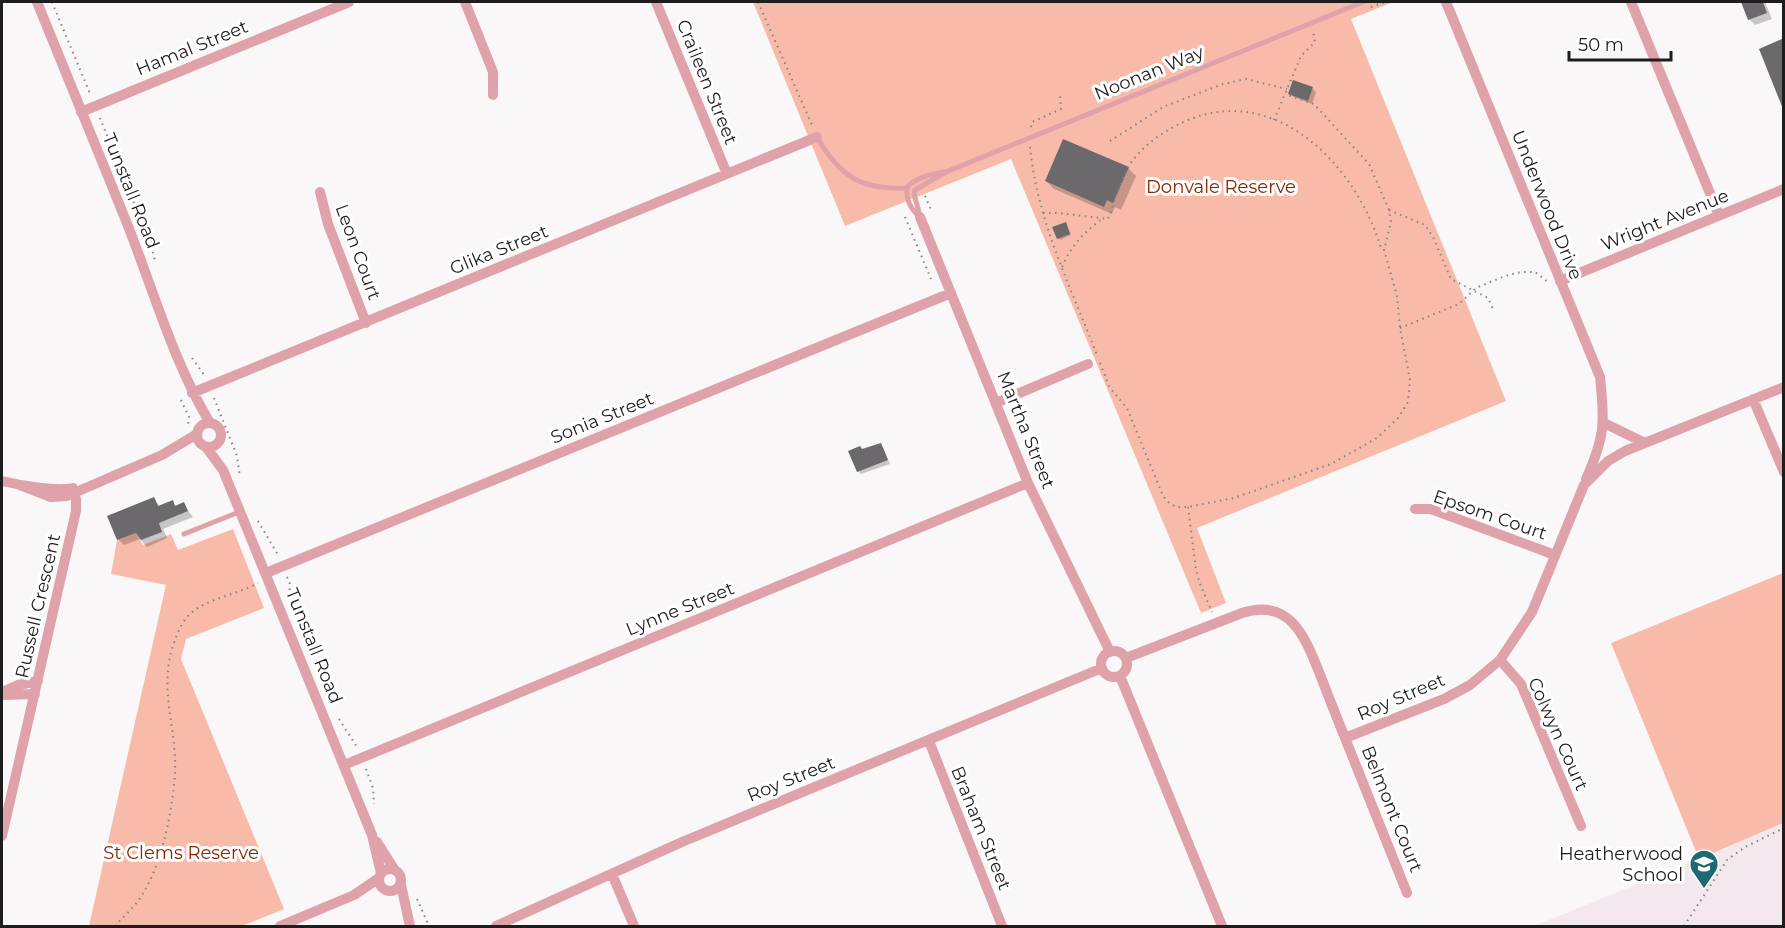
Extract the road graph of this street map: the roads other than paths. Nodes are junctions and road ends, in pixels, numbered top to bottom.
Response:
1 (37, 2) edge
2 (349, 2) edge
3 (465, 2) edge
4 (656, 2) edge
5 (1364, 2) edge
6 (1446, 2) edge
7 (1631, 2) edge
8 (493, 95) dead end
9 (81, 112) junction
10 (817, 137) joint
11 (946, 172) junction
12 (727, 174) junction
13 (907, 188) junction
14 (1784, 189) edge
15 (320, 192) dead end
16 (914, 194) joint
17 (1719, 215) junction
18 (920, 218) junction
19 (1555, 283) junction
20 (951, 293) junction
21 (366, 323) junction
22 (1088, 364) dead end
23 (1784, 387) edge
24 (192, 393) junction
25 (1753, 399) junction
26 (996, 403) junction
27 (1604, 423) junction
28 (202, 428) junction
29 (219, 441) junction
30 (1645, 443) junction
31 (204, 446) junction
32 (162, 455) junction
33 (224, 470) junction
34 (1784, 472) edge
35 (2, 481) edge
36 (1028, 483) junction
37 (1584, 485) junction
38 (74, 491) junction
39 (1415, 509) dead end
40 (241, 511) junction
41 (184, 534) dead end
42 (1555, 555) junction
43 (266, 573) junction
44 (1110, 652) junction
45 (1126, 658) junction
46 (1500, 660) junction
47 (1102, 668) junction
48 (1120, 676) junction
49 (38, 681) junction
50 (2, 694) edge
51 (35, 694) junction
52 (1345, 738) junction
53 (928, 741) junction
54 (344, 765) junction
55 (1581, 826) dead end
56 (372, 835) junction
57 (2, 836) edge
58 (394, 869) junction
59 (612, 874) junction
60 (380, 875) junction
61 (400, 885) junction
62 (385, 890) junction
63 (1407, 893) dead end
64 (354, 895) junction
65 (409, 923) edge
66 (280, 927) edge
67 (496, 927) edge
68 (634, 927) edge
69 (1002, 927) edge
70 (1222, 927) edge

1 - 9 street, Tunstall Road
2 - 9 street, Hamal Street
3 - 8 street
4 - 12 street, Craileen Street
5 - 11 lane, Noonan Way
6 - 19 street, Underwood Drive
7 - 17 street
9 - 24 street, Tunstall Road
10 - 12 street, Glika Street
10 - 13 lane
11 - 13 lane, Noonan Way
11 - 16 lane, Noonan Way
12 - 21 street, Glika Street
13 - 18 lane, Martha Street
14 - 17 street, Wright Avenue
15 - 21 street, Leon Court
16 - 18 lane, Martha Street
17 - 19 street, Wright Avenue
18 - 20 street, Martha Street
19 - 27 street, Underwood Drive
20 - 26 street, Martha Street
20 - 43 street, Sonia Street
21 - 24 street, Glika Street
22 - 26 street
23 - 25 street, Roy Street
24 - 28 street, Tunstall Road
25 - 30 street, Roy Street
25 - 34 street
26 - 36 street, Martha Street
27 - 30 street
27 - 37 street, Roy Street
28 - 29 street
28 - 31 street
28 - 32 street
29 - 31 street
29 - 33 street, Tunstall Road
30 - 37 street, Roy Street
31 - 32 street
31 - 33 street, Tunstall Road
32 - 38 street
33 - 40 street, Tunstall Road
35 - 38 street
36 - 44 street, Martha Street
36 - 54 street, Lynne Street
37 - 42 street, Roy Street
38 - 49 street, Russell Crescent
39 - 42 street, Epsom Court
40 - 41 lane
40 - 43 street, Tunstall Road
42 - 46 street, Roy Street
43 - 54 street, Tunstall Road
44 - 45 street
44 - 47 street
45 - 48 street
45 - 52 street, Roy Street
46 - 52 street, Roy Street
46 - 55 street, Colwyn Court
47 - 48 street
47 - 53 street, Roy Street
48 - 70 street
49 - 50 street
49 - 51 street, Russell Crescent
50 - 51 street
51 - 57 street, Russell Crescent
52 - 63 street, Belmont Court
53 - 59 street, Roy Street
53 - 69 street, Braham Street
54 - 56 street, Tunstall Road
56 - 58 street, Tunstall Road
56 - 60 street, Tunstall Road
58 - 60 street
58 - 61 street
59 - 67 street, Roy Street
59 - 68 street
60 - 62 street
60 - 64 street
61 - 62 street
61 - 65 street
62 - 64 street
62 - 65 street
64 - 66 street

